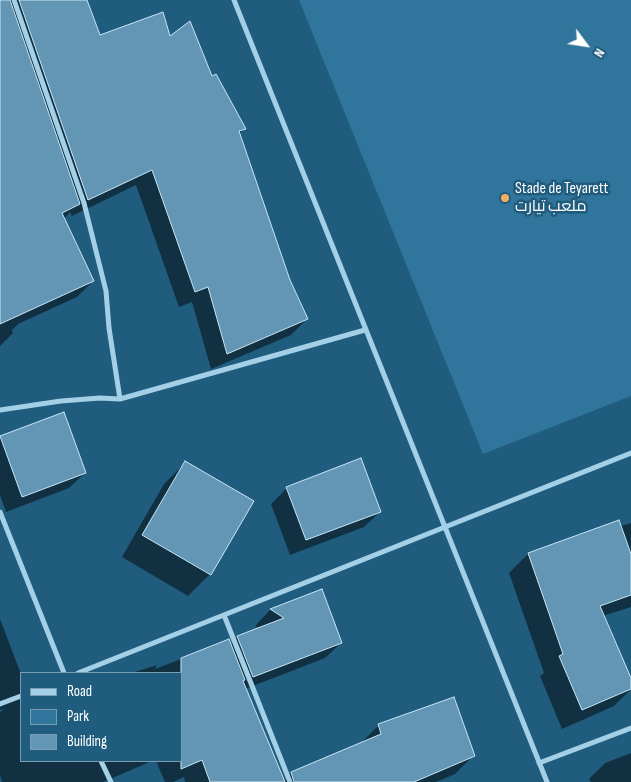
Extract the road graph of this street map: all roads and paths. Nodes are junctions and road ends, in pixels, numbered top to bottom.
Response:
1 (14, 0) edge
2 (234, 0) edge
3 (366, 330) junction
4 (120, 399) junction
5 (0, 410) edge
6 (631, 453) edge
7 (0, 512) edge
8 (445, 527) junction
9 (224, 615) junction
10 (64, 672) edge
11 (81, 672) edge
12 (20, 696) edge
13 (0, 704) edge
14 (631, 728) edge
15 (102, 762) edge
16 (539, 764) junction
17 (110, 782) edge
18 (290, 782) edge
19 (547, 782) edge

1 - 4 street
2 - 3 street
3 - 4 street
3 - 8 street
4 - 5 street
6 - 8 street
7 - 10 street
8 - 9 street
8 - 16 street
9 - 11 street
9 - 18 street
12 - 13 street
14 - 16 street
15 - 17 street
16 - 19 street

